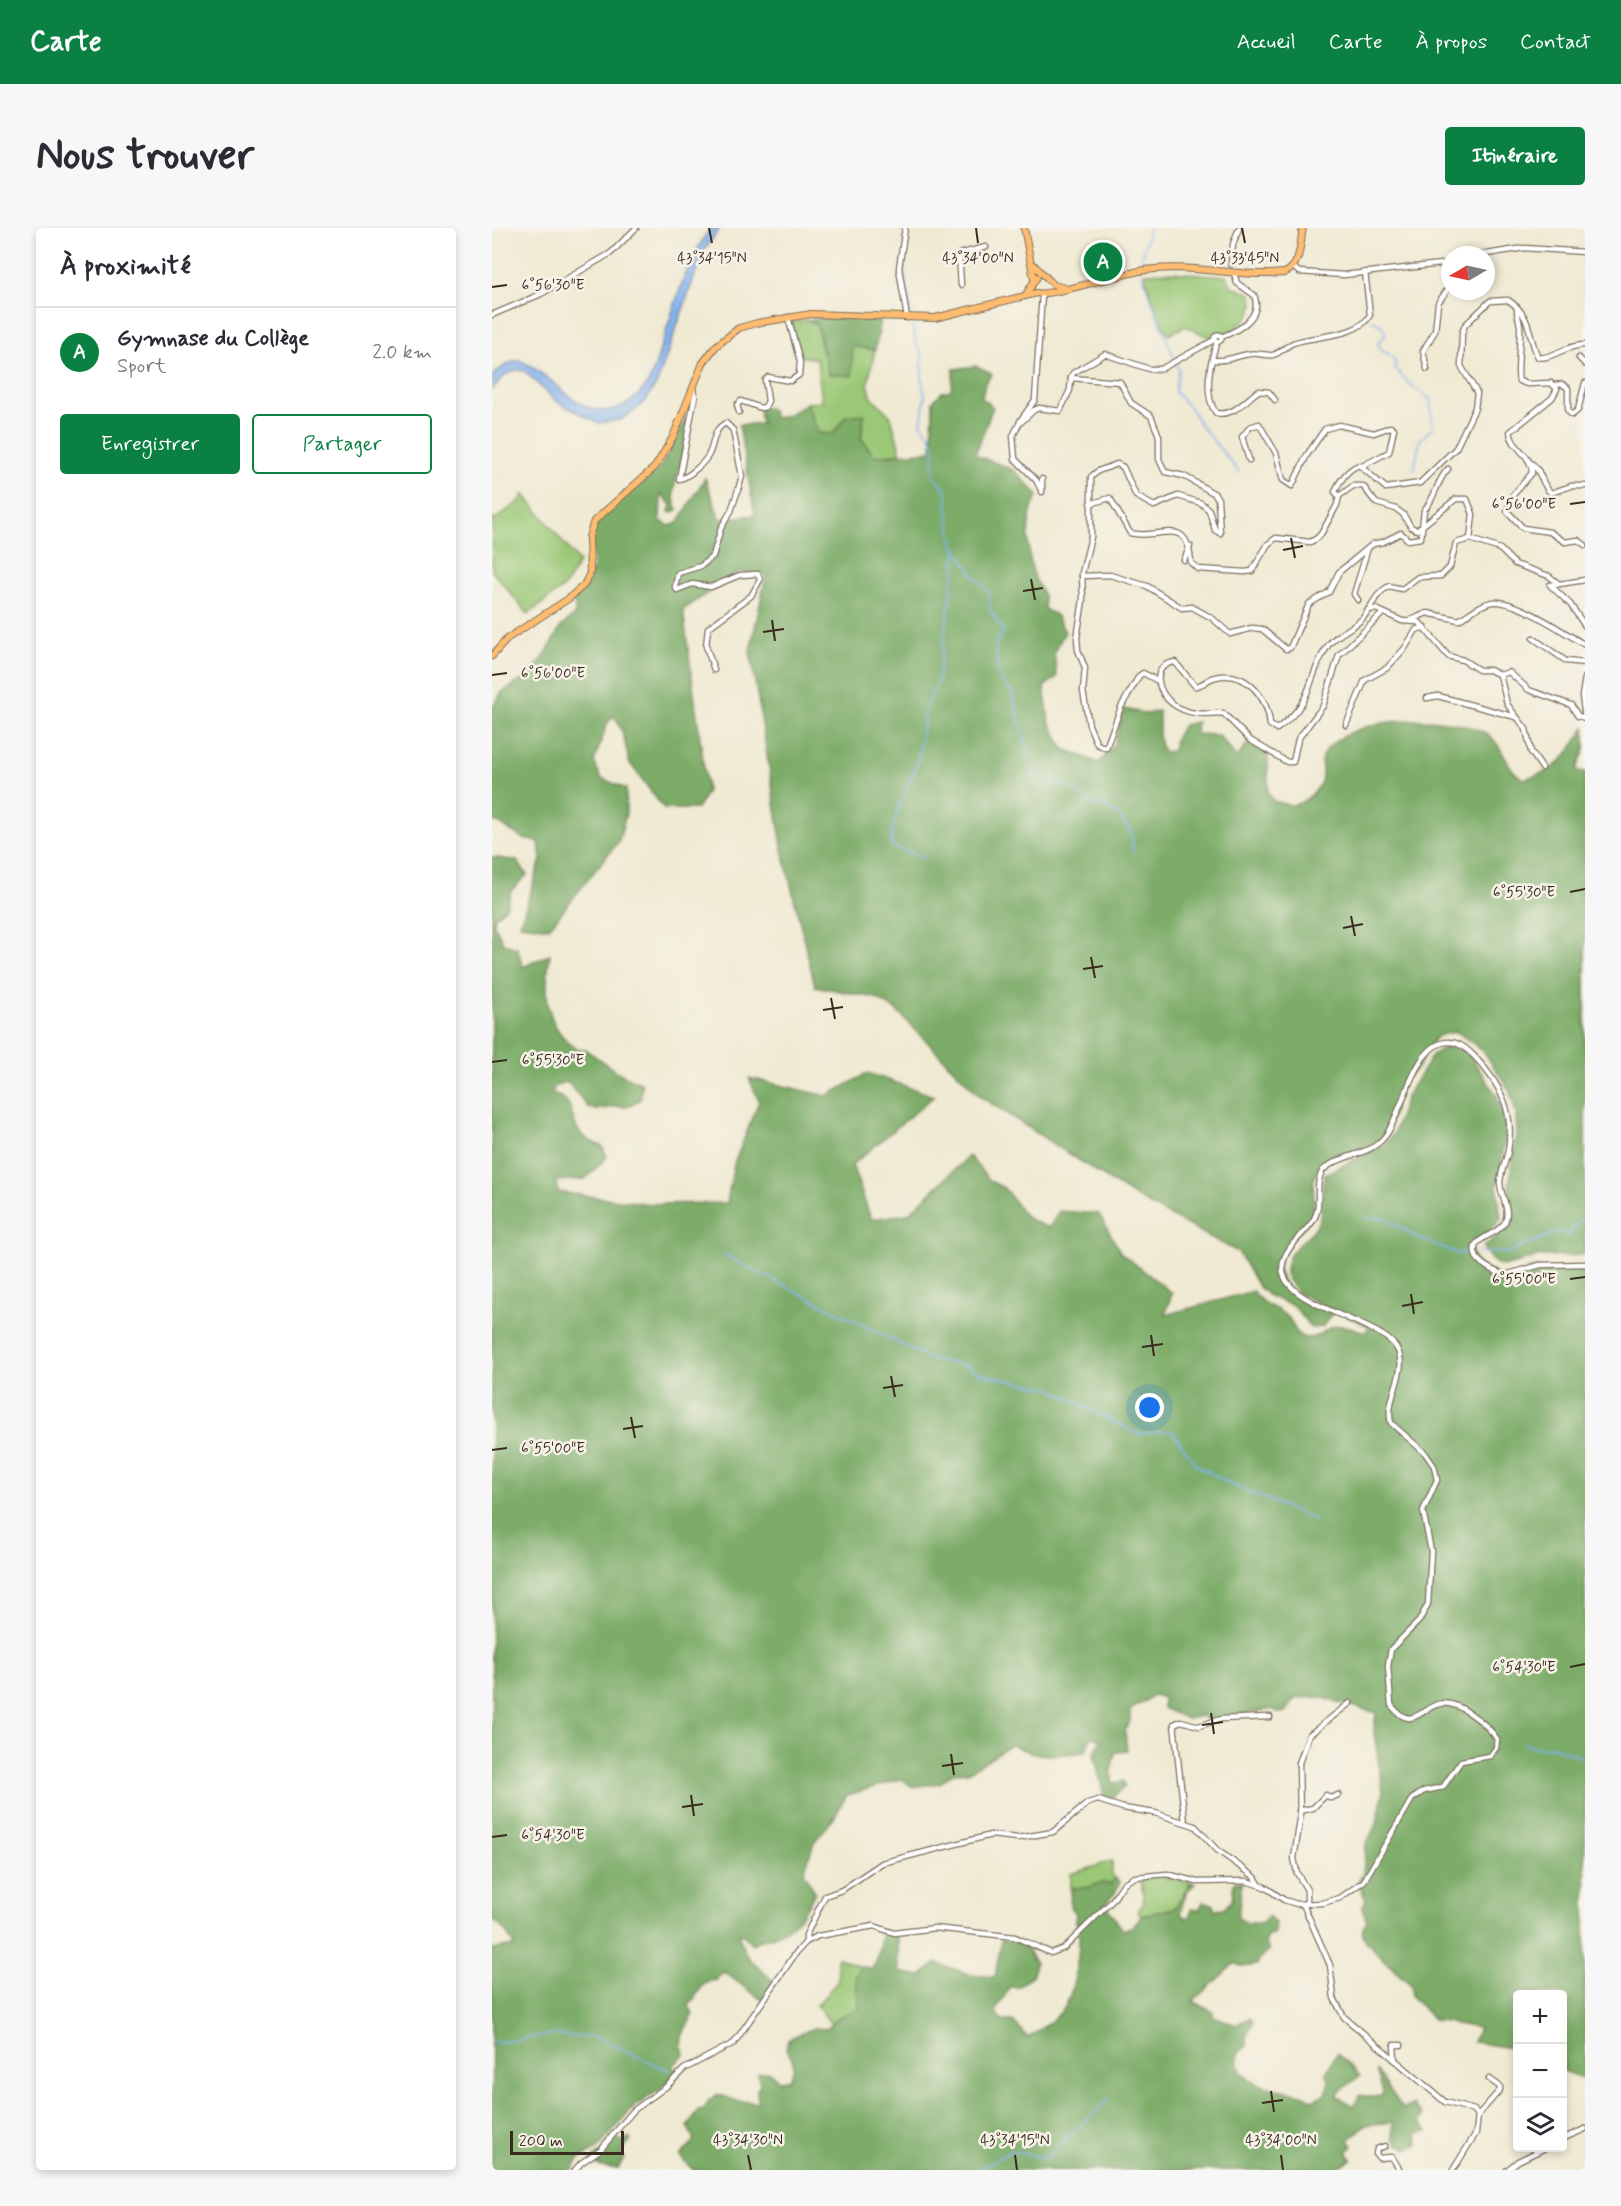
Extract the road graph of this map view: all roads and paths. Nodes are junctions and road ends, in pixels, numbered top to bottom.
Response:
1 (636, 228) edge
2 (905, 228) edge
3 (1024, 228) edge
4 (1239, 228) edge
5 (1303, 228) edge
6 (986, 247) dead end
7 (1585, 252) edge
8 (1495, 254) edge
9 (1033, 262) junction
10 (1232, 264) dead end
11 (1441, 264) edge
12 (1293, 267) junction
13 (1365, 272) junction
14 (1234, 273) junction
15 (1043, 275) junction
16 (1034, 283) junction
17 (1052, 283) junction
18 (961, 285) dead end
19 (1072, 287) junction
20 (1049, 292) junction
21 (1039, 294) junction
22 (1022, 298) junction
23 (1441, 299) edge
24 (1517, 308) junction
25 (492, 315) edge
26 (788, 318) junction
27 (907, 318) junction
28 (1217, 340) junction
29 (1585, 345) edge
30 (1579, 358) dead end
31 (1213, 360) junction
32 (1585, 364) edge
33 (1427, 369) dead end
34 (1071, 378) junction
35 (1585, 383) edge
36 (1555, 385) junction
37 (692, 388) junction
38 (1275, 400) dead end
39 (739, 412) dead end
40 (1019, 423) junction
41 (1249, 459) dead end
42 (1531, 463) junction
43 (1362, 466) junction
44 (1448, 469) dead end
45 (1042, 479) dead end
46 (1585, 486) edge
47 (1339, 496) junction
48 (1092, 503) junction
49 (1422, 527) junction
50 (1470, 539) junction
51 (1585, 545) edge
52 (1190, 546) junction
53 (1368, 548) junction
54 (1184, 560) dead end
55 (1082, 576) junction
56 (1585, 580) edge
57 (1559, 584) junction
58 (1358, 600) dead end
59 (1368, 610) junction
60 (1383, 613) junction
61 (1409, 621) junction
62 (1585, 626) edge
63 (1425, 627) junction
64 (1533, 638) dead end
65 (1585, 645) edge
66 (492, 656) edge
67 (1585, 663) edge
68 (714, 670) dead end
69 (1500, 675) junction
70 (1585, 678) edge
71 (1158, 681) junction
72 (1427, 698) dead end
73 (1585, 704) edge
74 (1516, 717) junction
75 (1585, 718) edge
76 (1346, 725) dead end
77 (1542, 768) dead end
78 (1585, 1264) edge
79 (1350, 1703) dead end
80 (1270, 1717) dead end
81 (1338, 1796) dead end
82 (1299, 1811) junction
83 (1185, 1822) junction
84 (1259, 1884) junction
85 (1305, 1904) junction
86 (806, 1942) junction
87 (1401, 2045) dead end
88 (1395, 2060) junction
89 (1488, 2079) dead end
90 (1478, 2115) junction
91 (1585, 2129) edge
92 (1567, 2137) edge
93 (1385, 2146) dead end
94 (1537, 2152) edge
95 (575, 2170) edge
96 (1400, 2170) edge
97 (1453, 2170) edge
98 (1508, 2170) edge

1 - 25 street
2 - 27 street
3 - 9 main road
4 - 10 street
5 - 12 main road
6 - 18 street
7 - 8 street
9 - 15 main road
9 - 16 main road
11 - 13 street
12 - 13 street
12 - 14 main road
13 - 31 street
14 - 19 main road
14 - 28 street
15 - 16 main road
15 - 17 main road
16 - 21 main road
16 - 22 main road
17 - 19 main road
17 - 20 main road
19 - 20 main road
20 - 21 main road
21 - 22 main road
21 - 40 street
22 - 27 main road
23 - 33 street
24 - 29 street
24 - 36 street
24 - 43 street
26 - 27 main road
26 - 37 main road
26 - 39 street
28 - 31 street
28 - 34 street
30 - 32 street
31 - 38 street
34 - 40 street
34 - 48 street
35 - 36 street
36 - 42 street
37 - 66 main road
37 - 68 street
40 - 45 street
41 - 43 street
42 - 46 street
42 - 51 street
43 - 47 street
44 - 49 street
47 - 49 street
47 - 52 street
48 - 52 street
48 - 55 street
49 - 50 street
49 - 53 street
50 - 57 street
50 - 59 street
52 - 54 street
53 - 55 street
53 - 58 street
55 - 71 street
56 - 57 street
57 - 62 street
59 - 60 street
59 - 71 street
60 - 61 street
60 - 71 street
61 - 63 street
61 - 65 street
63 - 69 street
63 - 76 street
64 - 67 street
69 - 74 street
69 - 75 street
70 - 73 street
72 - 74 street
73 - 75 street
74 - 77 street
78 - 85 street
79 - 82 street
80 - 83 street
81 - 82 street
82 - 85 street
83 - 84 street
83 - 86 street
84 - 85 street
84 - 86 street
85 - 88 street
86 - 95 street
87 - 88 street
88 - 90 street
89 - 90 street
90 - 97 street
91 - 92 street
93 - 96 street
94 - 98 street

